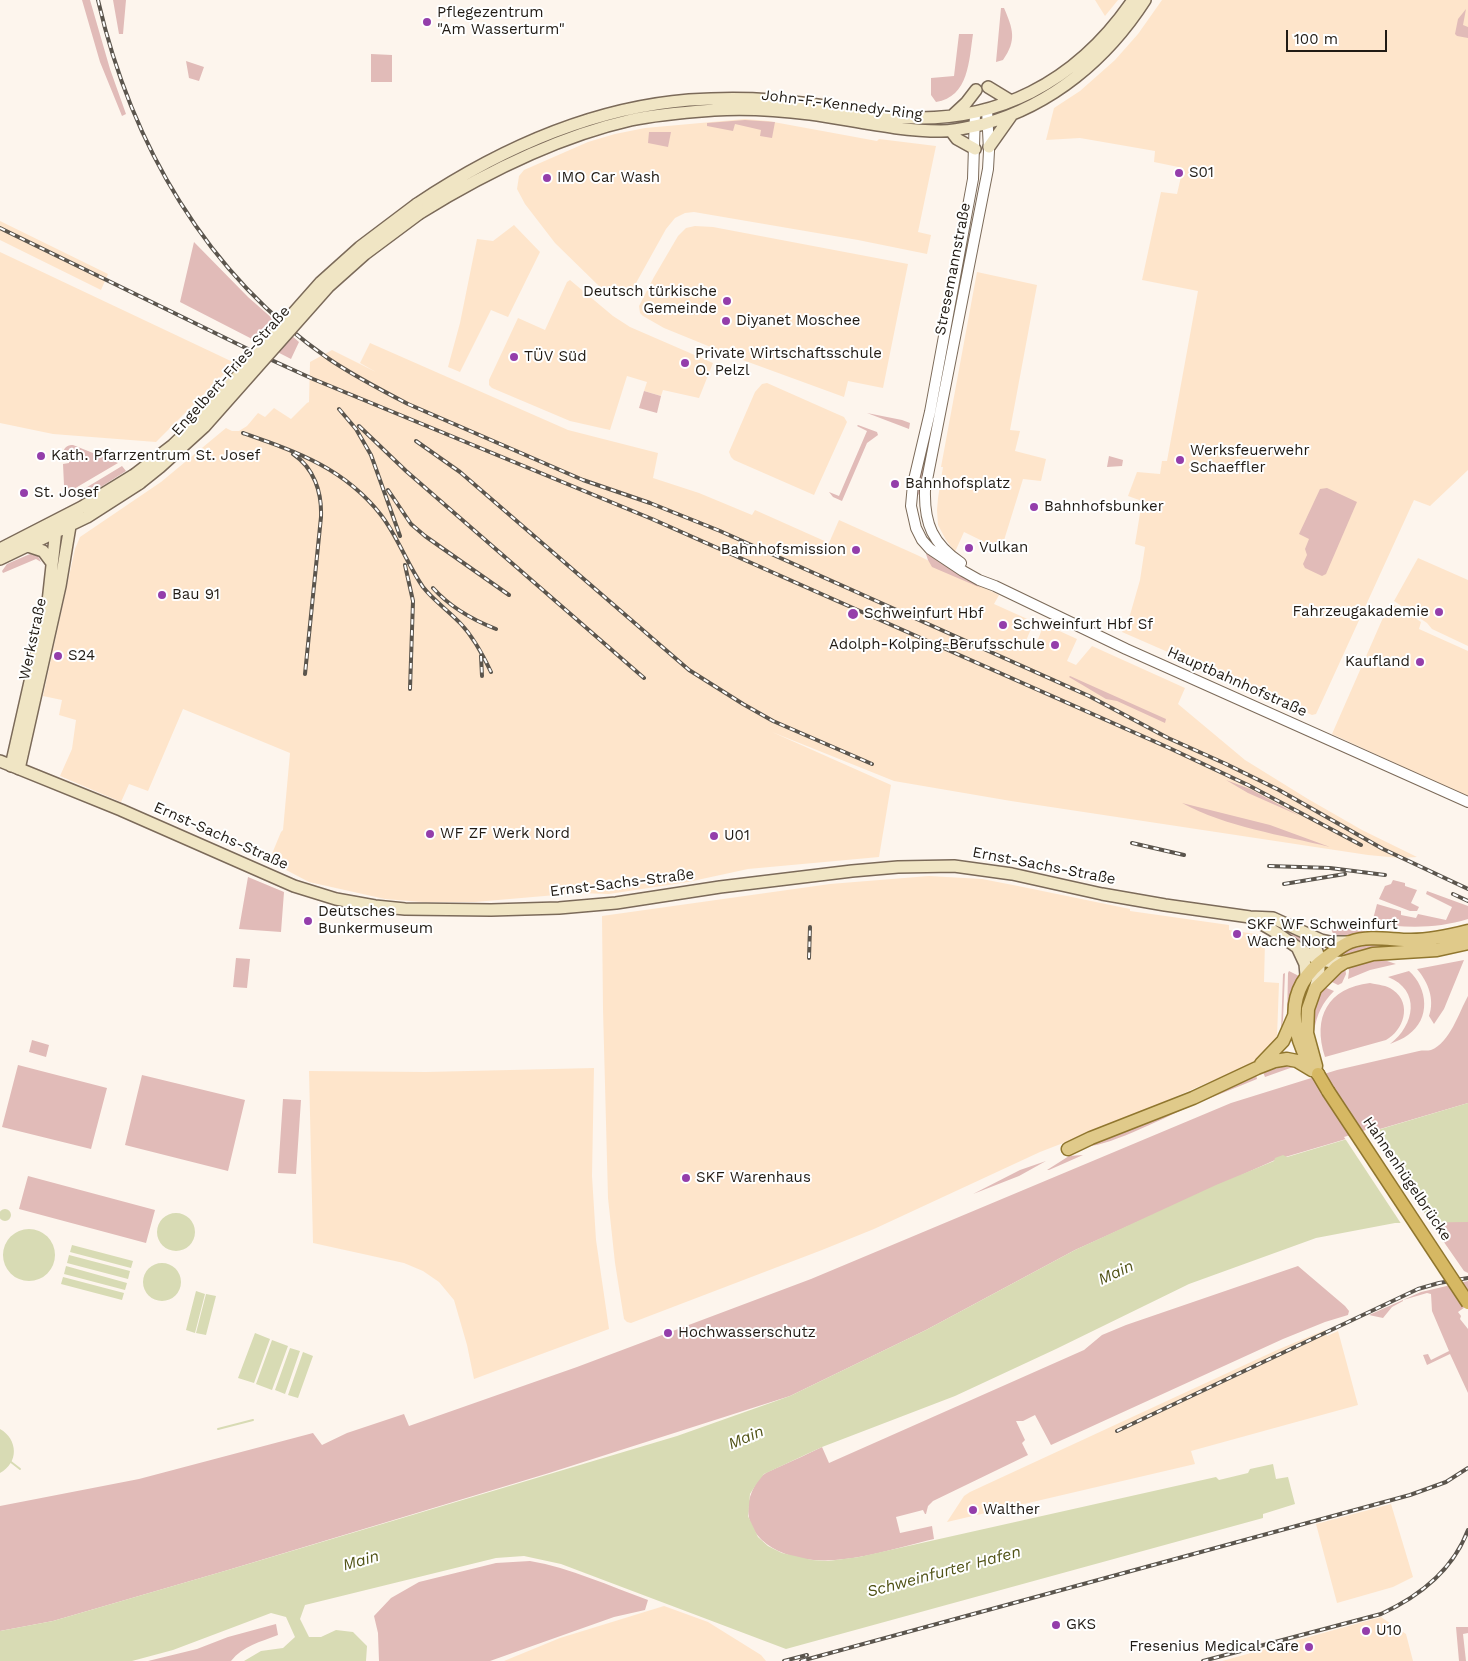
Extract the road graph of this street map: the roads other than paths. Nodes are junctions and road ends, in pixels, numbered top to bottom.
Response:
1 (1133, 0) edge
2 (1145, 0) edge
3 (988, 87) dead end
4 (976, 90) dead end
5 (1011, 101) junction
6 (987, 109) junction
7 (975, 113) junction
8 (1011, 115) junction
9 (952, 116) junction
10 (987, 122) junction
11 (975, 126) junction
12 (950, 131) junction
13 (989, 147) junction
14 (975, 149) junction
15 (418, 209) junction
16 (946, 321) junction
17 (957, 323) junction
18 (924, 431) joint
19 (936, 433) joint
20 (57, 520) junction
21 (70, 520) junction
22 (56, 532) junction
23 (28, 546) junction
24 (0, 549) edge
25 (0, 559) edge
26 (52, 563) junction
27 (995, 586) junction
28 (10, 765) edge
29 (1468, 802) edge
30 (1250, 917) junction
31 (1468, 932) edge
32 (1307, 934) junction
33 (1348, 942) junction
34 (1468, 944) edge
35 (1298, 949) junction
36 (1321, 961) junction
37 (1344, 962) junction
38 (1306, 975) junction
39 (1315, 989) junction
40 (1295, 1013) junction
41 (1303, 1034) junction
42 (1257, 1068) junction
43 (1318, 1074) junction
44 (1068, 1149) dead end
45 (1468, 1303) edge

1 - 5 main road, John-F.-Kennedy-Ring
2 - 8 main road, John-F.-Kennedy-Ring
3 - 5 main road
4 - 9 main road
5 - 6 main road, John-F.-Kennedy-Ring
6 - 7 main road, John-F.-Kennedy-Ring
6 - 10 street, Stresemannstraße
7 - 9 main road, John-F.-Kennedy-Ring
7 - 11 street, Stresemannstraße
8 - 10 main road, John-F.-Kennedy-Ring
8 - 13 main road
9 - 15 main road, John-F.-Kennedy-Ring
10 - 11 main road, John-F.-Kennedy-Ring
10 - 13 street, Stresemannstraße
11 - 12 main road, John-F.-Kennedy-Ring
11 - 14 street, Stresemannstraße
12 - 14 main road
12 - 15 main road, John-F.-Kennedy-Ring
13 - 17 street, Stresemannstraße
14 - 16 street, Stresemannstraße
15 - 21 main road, Engelbert-Fries-Straße, bridge
16 - 17 street
16 - 18 street, Stresemannstraße
17 - 19 street, Stresemannstraße
18 - 27 street, Hauptbahnhofstraße
19 - 27 street, Hauptbahnhofstraße
20 - 21 main road, Engelbert-Fries-Straße
20 - 22 main road, Werkstraße
20 - 24 main road, Engelbert-Fries-Straße
21 - 22 main road, Engelbert-Fries-Straße
21 - 28 main road, Werkstraße
22 - 23 main road, Engelbert-Fries-Straße
22 - 26 main road, Werkstraße
23 - 25 main road, Engelbert-Fries-Straße
23 - 26 main road
26 - 28 main road, Werkstraße
27 - 29 street, Hauptbahnhofstraße
28 - 30 main road, Ernst-Sachs-Straße
30 - 32 main road, Ernst-Sachs-Straße
30 - 35 main road, Ernst-Sachs-Straße
31 - 33 main road, Ernst-Sachs-Straße
32 - 33 main road, Ernst-Sachs-Straße
32 - 36 main road
33 - 36 main road, Hahnenhügelbrücke
34 - 37 main road, Ernst-Sachs-Straße
35 - 36 main road, Ernst-Sachs-Straße
35 - 38 main road
36 - 37 main road, Ernst-Sachs-Straße
36 - 38 main road, Hahnenhügelbrücke
36 - 39 main road
37 - 39 main road
38 - 40 main road, Hahnenhügelbrücke
39 - 41 main road, Hahnenhügelbrücke
40 - 41 main road, Hahnenhügelbrücke
40 - 42 main road
41 - 43 main road, Hahnenhügelbrücke
42 - 43 main road
42 - 44 main road
43 - 45 highway, Hahnenhügelbrücke, bridge

